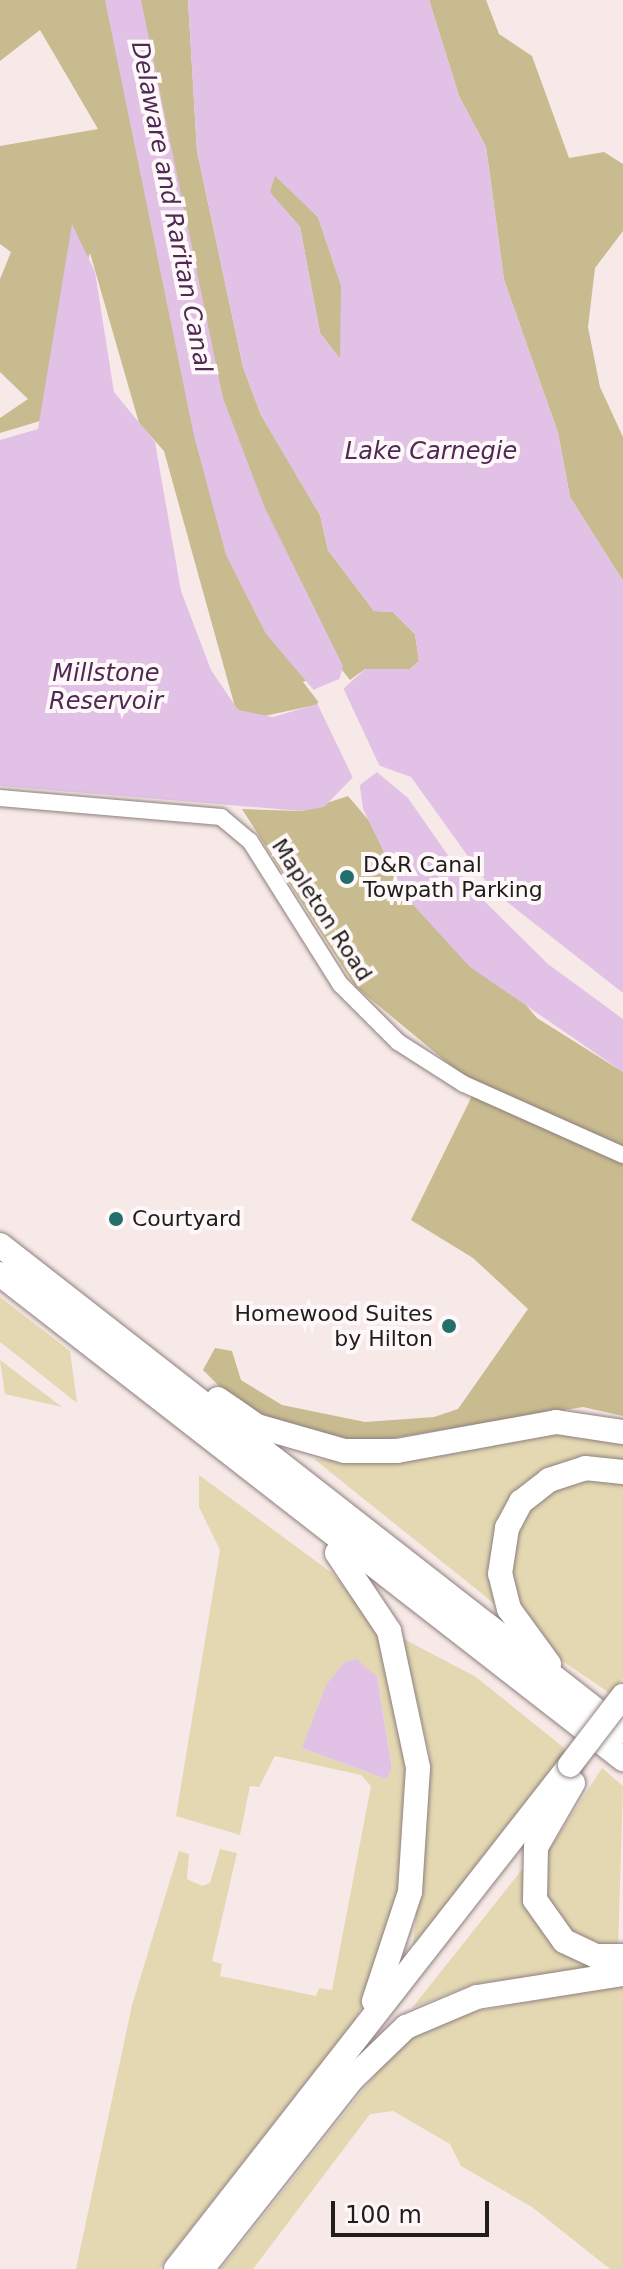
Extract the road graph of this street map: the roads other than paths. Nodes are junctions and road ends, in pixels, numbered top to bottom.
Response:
1 (0, 798) edge
2 (623, 1155) edge
3 (0, 1245) edge
4 (0, 1274) edge
5 (179, 1382) junction
6 (623, 1432) edge
7 (623, 1472) edge
8 (304, 1515) junction
9 (568, 1688) junction
10 (623, 1696) edge
11 (623, 1720) edge
12 (623, 1731) edge
13 (623, 1759) edge
14 (572, 1776) junction
15 (623, 1956) edge
16 (623, 1974) edge
17 (361, 2032) junction
18 (239, 2219) junction
19 (176, 2269) edge
20 (202, 2269) edge

1 - 2 street, Mapleton Road
3 - 5 highway
4 - 8 highway
5 - 6 highway
5 - 9 highway
7 - 9 highway
8 - 13 highway
8 - 17 highway
9 - 12 highway
10 - 14 highway, bridge
11 - 14 highway
14 - 15 highway
14 - 17 highway
14 - 18 highway
16 - 18 highway
17 - 19 highway
18 - 20 highway

